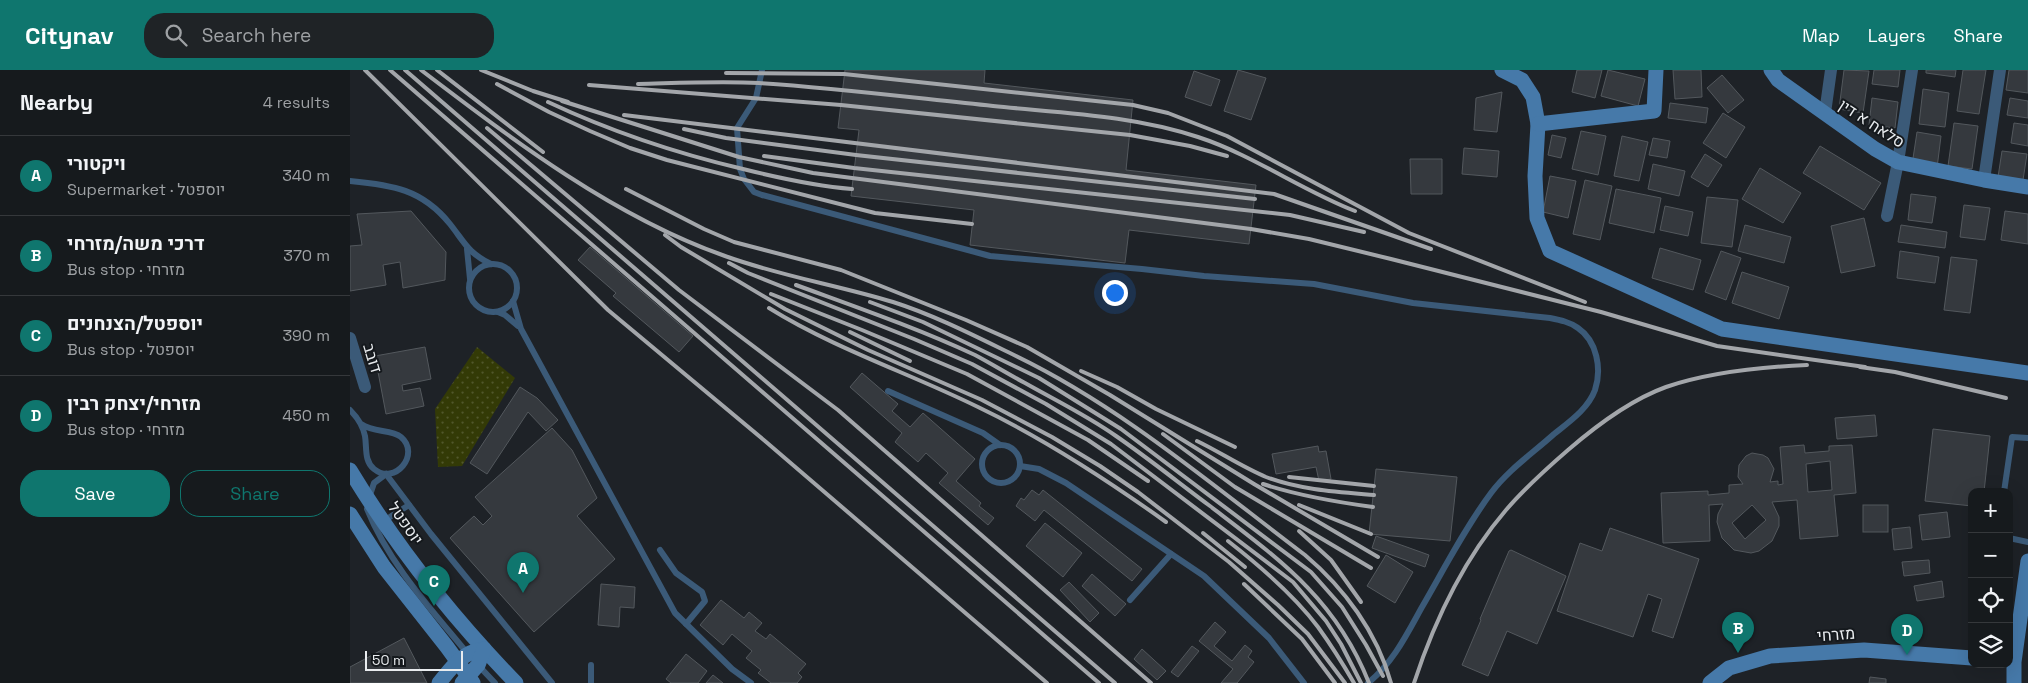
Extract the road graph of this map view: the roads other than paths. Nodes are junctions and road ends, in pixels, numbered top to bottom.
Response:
1 (762, 70) edge
2 (1502, 70) edge
3 (1656, 70) edge
4 (1771, 70) edge
5 (1831, 70) edge
6 (1912, 70) edge
7 (2000, 70) edge
8 (1825, 113) junction
9 (1538, 124) junction
10 (1898, 162) junction
11 (350, 180) edge
12 (1984, 180) junction
13 (2028, 187) edge
14 (1887, 216) dead end
15 (467, 248) junction
16 (491, 264) junction
17 (470, 280) junction
18 (513, 300) junction
19 (498, 312) junction
20 (521, 329) junction
21 (350, 338) edge
22 (2028, 373) edge
23 (365, 387) dead end
24 (888, 391) dead end
25 (350, 405) edge
26 (351, 411) edge
27 (361, 424) junction
28 (2028, 438) edge
29 (1000, 445) junction
30 (1020, 466) junction
31 (350, 470) edge
32 (386, 474) junction
33 (360, 486) junction
34 (2005, 488) edge
35 (369, 502) junction
36 (409, 505) junction
37 (350, 514) edge
38 (382, 522) junction
39 (2013, 539) edge
40 (2028, 542) edge
41 (660, 550) dead end
42 (1171, 554) junction
43 (2028, 561) edge
44 (2026, 589) edge
45 (1130, 600) dead end
46 (686, 624) junction
47 (484, 649) junction
48 (2013, 656) edge
49 (1968, 658) edge
50 (468, 660) junction
51 (591, 665) dead end
52 (2013, 668) edge
53 (467, 681) edge
54 (439, 683) edge
55 (495, 683) edge
56 (516, 683) edge
57 (552, 683) edge
58 (591, 683) edge
59 (751, 683) edge
60 (1304, 683) edge
61 (1368, 683) edge
62 (1710, 683) edge
63 (2014, 683) edge

1 - 61 lane
2 - 9 street
3 - 9 street
4 - 8 street, סלאח א דין
5 - 8 street
6 - 10 street
7 - 12 street
8 - 10 street, סלאח א דין
9 - 22 street
10 - 12 street, סלאח א דין
10 - 14 street
11 - 15 lane
12 - 13 street, סלאח א דין
15 - 16 lane
15 - 17 lane
16 - 17 lane
16 - 18 lane
17 - 19 lane
18 - 19 lane
18 - 20 lane
19 - 20 lane
20 - 46 lane
21 - 23 street, דובב
24 - 29 lane
25 - 26 lane
26 - 27 lane
27 - 32 lane
27 - 32 lane
28 - 34 lane
29 - 30 lane
29 - 30 lane
30 - 42 lane
31 - 33 street, יוספטל
32 - 35 lane
32 - 36 lane
33 - 35 street, יוספטל
33 - 50 lane
35 - 38 street, יוספטל
36 - 38 lane
36 - 57 lane
37 - 50 street
38 - 47 street, יוספטל
39 - 40 lane
41 - 46 lane
42 - 45 lane
42 - 60 lane
43 - 44 street
44 - 48 street
46 - 59 lane
47 - 50 street
47 - 56 street, יוספטל
49 - 62 street, מזרחי
50 - 53 street
50 - 54 street
50 - 55 lane
51 - 58 lane
52 - 63 street

